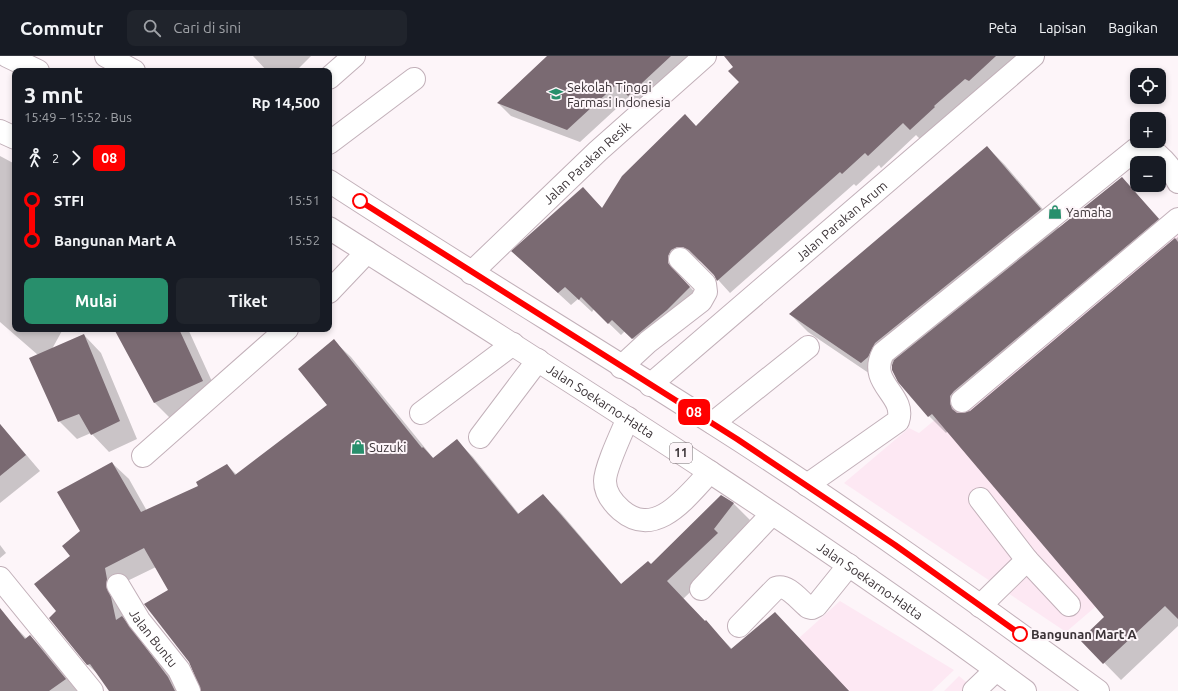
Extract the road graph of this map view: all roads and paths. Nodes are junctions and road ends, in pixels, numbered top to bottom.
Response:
1 (7, 56) edge
2 (106, 56) edge
3 (354, 56) edge
4 (705, 56) edge
5 (1033, 56) edge
6 (32, 68) edge
7 (128, 68) edge
8 (332, 75) edge
9 (414, 79) dead end
10 (0, 131) edge
11 (12, 137) edge
12 (332, 141) edge
13 (1178, 182) edge
14 (332, 183) edge
15 (1178, 219) edge
16 (332, 230) edge
17 (367, 252) junction
18 (680, 259) dead end
19 (471, 273) junction
20 (332, 289) edge
21 (284, 332) edge
22 (513, 344) junction
23 (808, 347) dead end
24 (538, 360) junction
25 (621, 367) junction
26 (650, 385) junction
27 (962, 402) dead end
28 (421, 413) dead end
29 (628, 418) junction
30 (713, 423) junction
31 (480, 437) dead end
32 (143, 456) dead end
33 (710, 472) junction
34 (807, 485) junction
35 (980, 499) dead end
36 (772, 514) junction
37 (1027, 560) junction
38 (849, 565) junction
39 (0, 578) edge
40 (118, 585) dead end
41 (701, 589) dead end
42 (1069, 605) dead end
43 (980, 606) junction
44 (739, 626) dead end
45 (996, 670) junction
46 (92, 691) edge
47 (189, 691) edge
48 (974, 691) edge
49 (1025, 691) edge
50 (1098, 691) edge

1 - 6 main road
2 - 7 main road
3 - 8 main road
4 - 19 main road, Jalan Parakan Resik
5 - 26 main road, Jalan Parakan Arum
9 - 12 main road
10 - 11 main road
13 - 34 main road
14 - 19 main road
15 - 27 main road
16 - 17 main road, Jalan Soekarno-Hatta / 11
17 - 20 main road
17 - 22 main road, Jalan Soekarno-Hatta / 11
18 - 25 main road
19 - 25 main road
21 - 32 main road
22 - 24 main road, Jalan Soekarno-Hatta / 11
22 - 28 main road
23 - 30 main road
24 - 29 main road, Jalan Soekarno-Hatta / 11
24 - 31 main road
25 - 26 main road
26 - 30 main road
29 - 33 main road, Jalan Soekarno-Hatta / 11
29 - 33 main road
30 - 34 main road
33 - 36 main road, Jalan Soekarno-Hatta / 11
34 - 43 main road
35 - 37 main road
36 - 38 main road, Jalan Soekarno-Hatta / 11
36 - 41 main road
37 - 42 main road
37 - 43 main road
38 - 44 main road
38 - 45 main road, Jalan Soekarno-Hatta / 11
39 - 46 main road
40 - 47 main road, Jalan Buntu
43 - 50 main road
45 - 48 main road
45 - 49 main road, Jalan Soekarno-Hatta / 11

